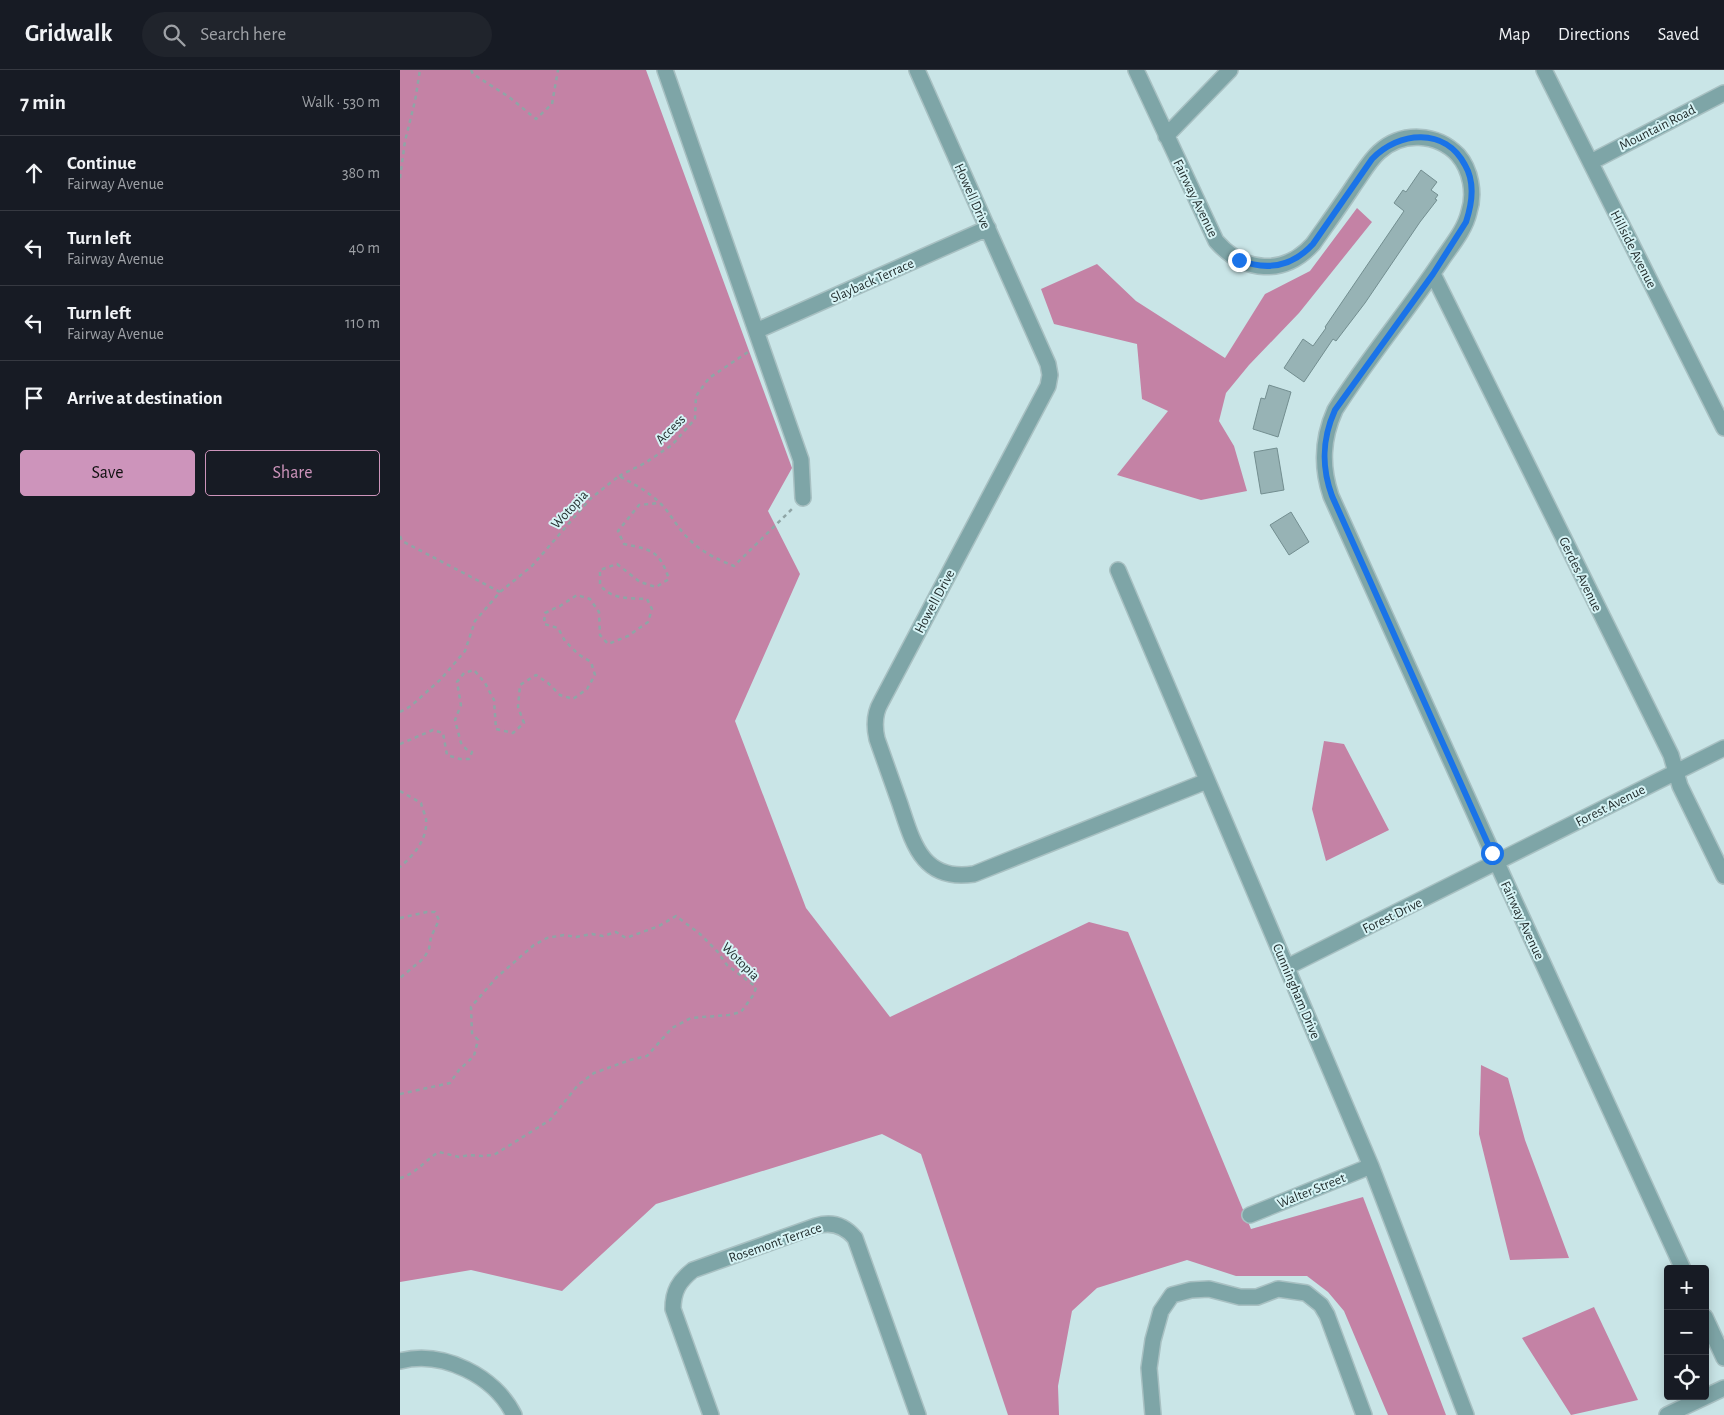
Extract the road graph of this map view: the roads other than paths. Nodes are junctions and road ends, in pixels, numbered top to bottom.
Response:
1 (665, 70) edge
2 (916, 70) edge
3 (1136, 70) edge
4 (1230, 70) edge
5 (1544, 70) edge
6 (1724, 93) edge
7 (1166, 136) junction
8 (1591, 162) junction
9 (988, 228) junction
10 (1433, 274) junction
11 (756, 331) junction
12 (1724, 428) edge
13 (803, 498) road end
14 (1118, 570) dead end
15 (1724, 748) edge
16 (1676, 772) junction
17 (1207, 780) junction
18 (1496, 863) junction
19 (1724, 876) edge
20 (1287, 967) junction
21 (1371, 1166) junction
22 (1250, 1215) dead end
23 (1681, 1265) edge
24 (1709, 1326) edge
25 (1724, 1358) edge
26 (400, 1361) edge
27 (1724, 1388) edge
28 (514, 1415) edge
29 (711, 1415) edge
30 (918, 1415) edge
31 (1153, 1415) edge
32 (1364, 1415) edge
33 (1466, 1415) edge
34 (1667, 1415) edge

1 - 11 street
2 - 9 street, Howell Drive
3 - 7 street, Fairway Avenue
4 - 7 street
5 - 8 street, Hillside Avenue
6 - 8 street, Mountain Road
7 - 10 street, Fairway Avenue
8 - 12 street, Hillside Avenue
9 - 11 street, Slayback Terrace
9 - 17 street, Howell Drive
10 - 16 street, Gerdes Avenue
10 - 18 street, Fairway Avenue
11 - 13 street
14 - 17 street, Cunningham Drive
15 - 16 street, Forest Avenue
16 - 18 street, Forest Avenue
16 - 19 street, Gerdes Avenue
17 - 20 street, Cunningham Drive
18 - 20 street, Forest Drive
18 - 23 street, Fairway Avenue
20 - 21 street, Cunningham Drive
21 - 22 street, Walter Street
21 - 33 street, Cunningham Drive
24 - 25 street
26 - 28 street
27 - 34 street
29 - 30 street, Rosemont Terrace
31 - 32 street

